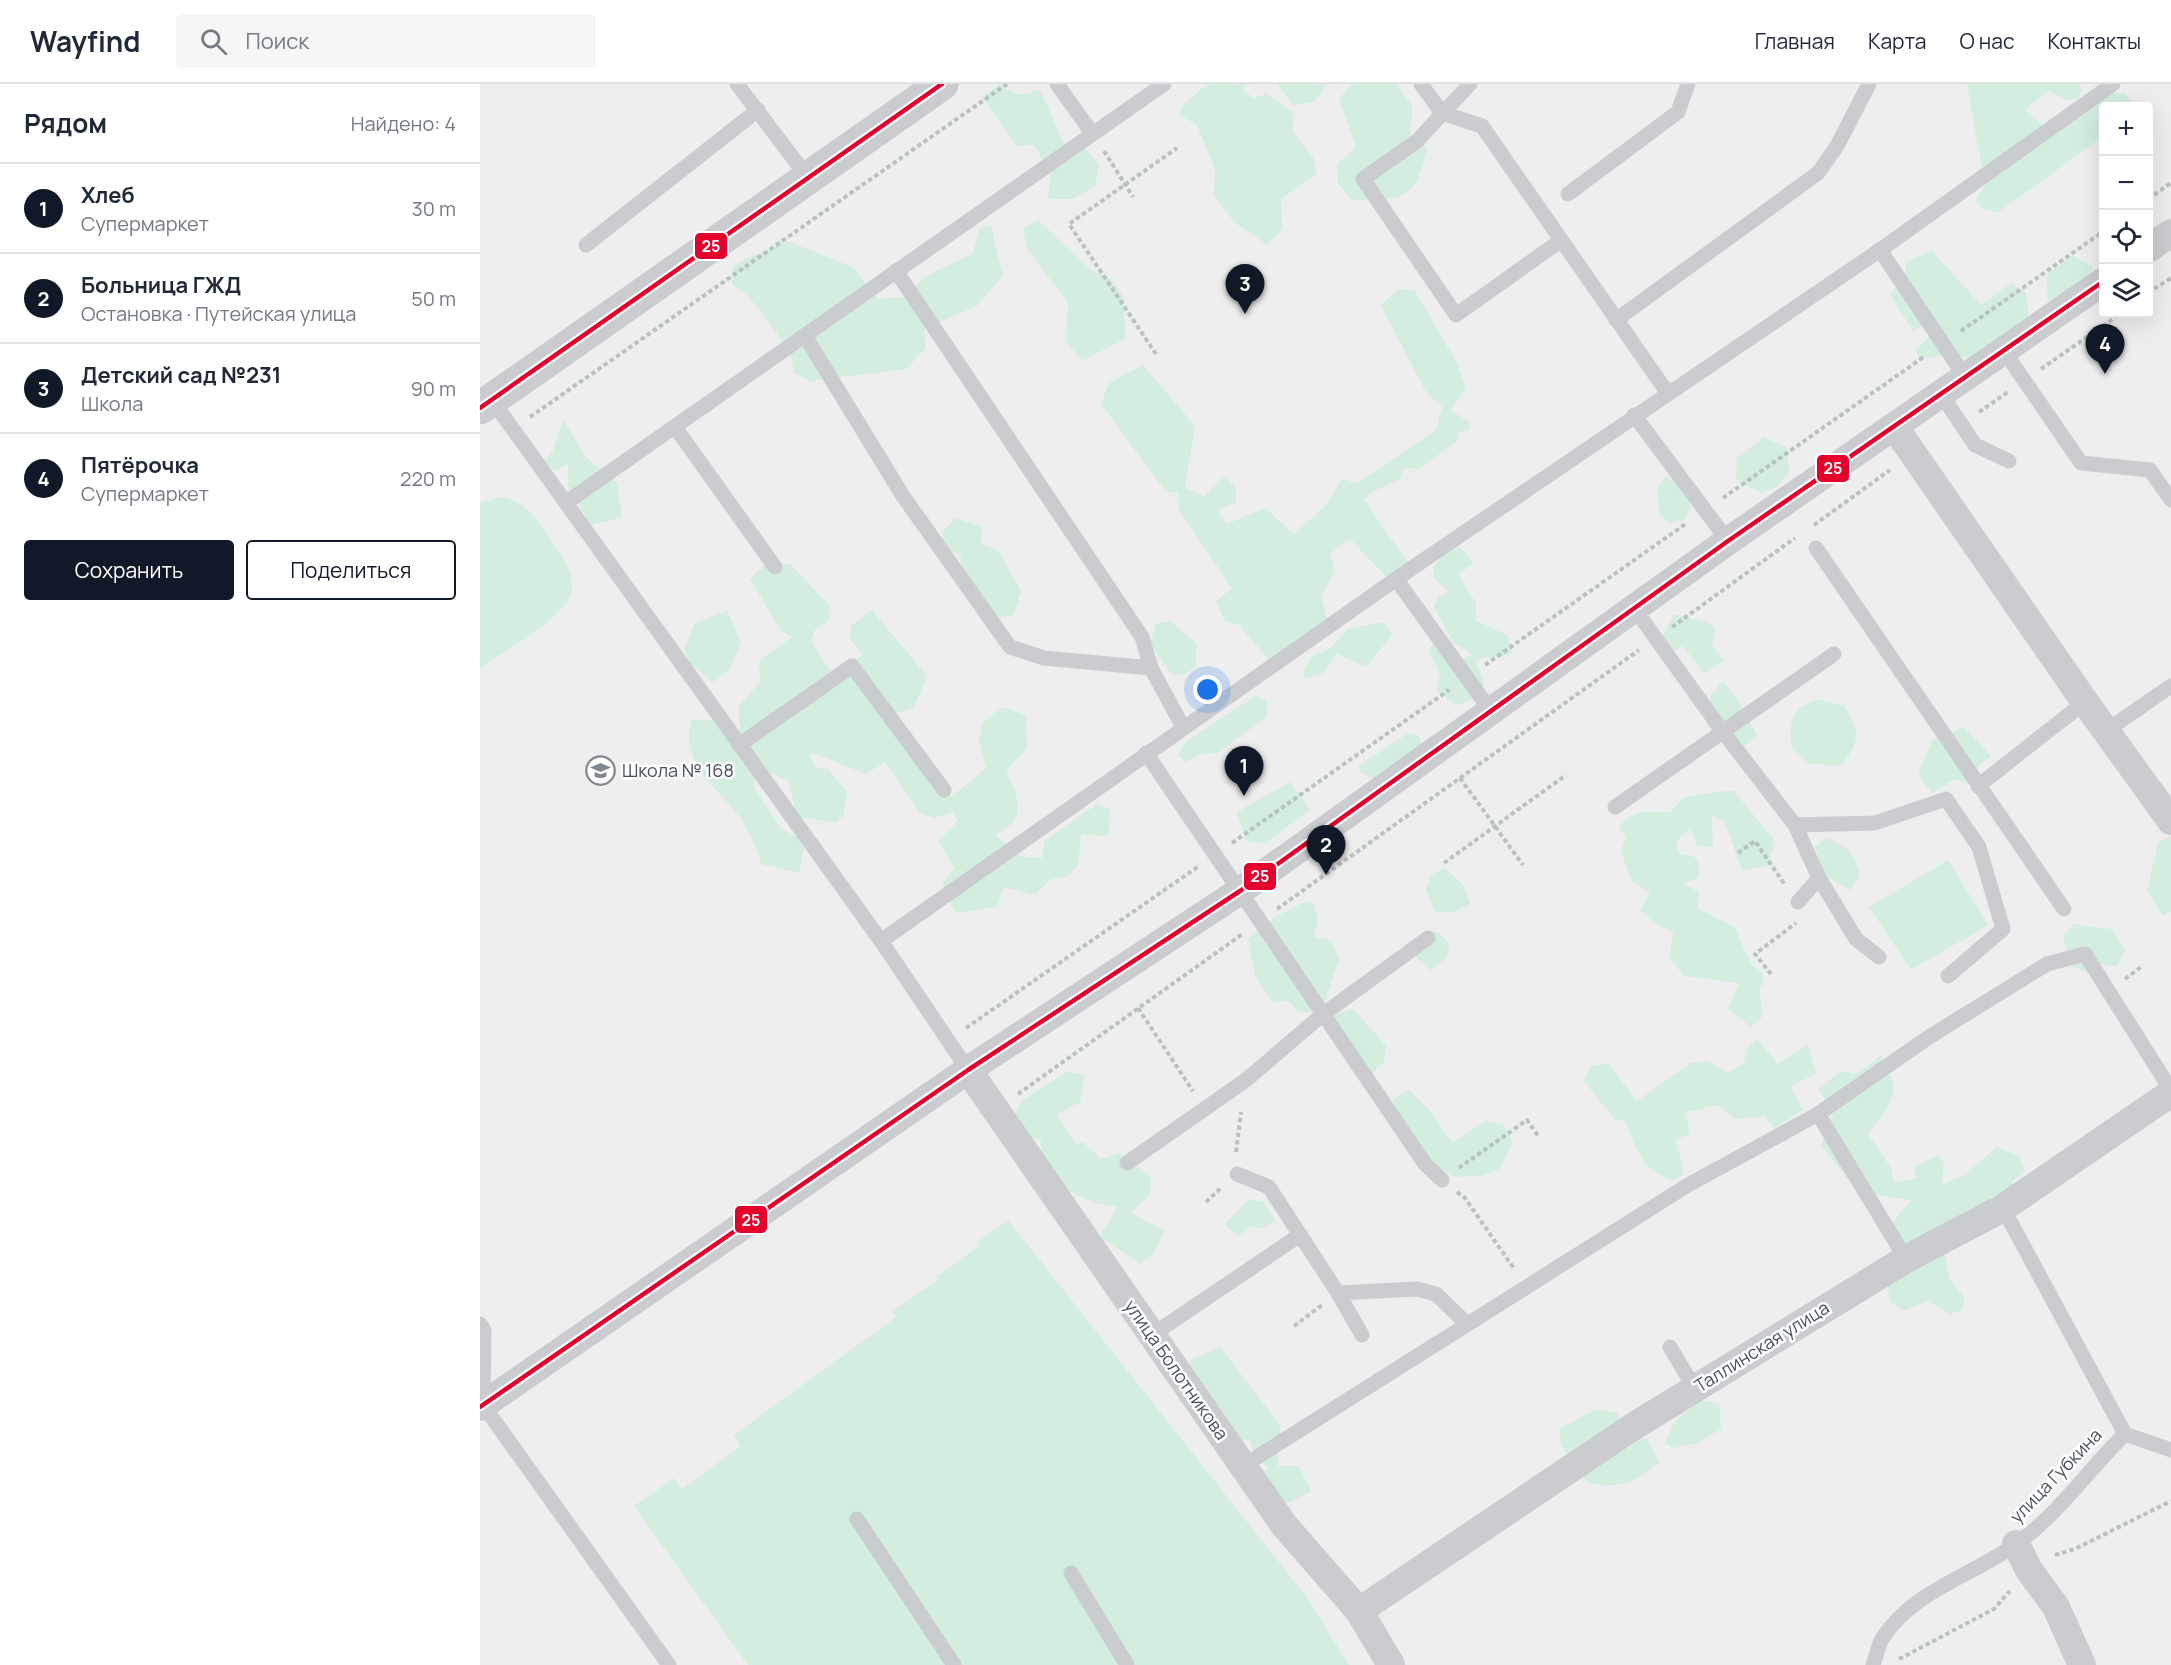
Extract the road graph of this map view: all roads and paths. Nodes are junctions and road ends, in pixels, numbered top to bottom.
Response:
1 (737, 84) edge
2 (942, 84) edge
3 (1006, 84) edge
4 (1057, 84) edge
5 (1164, 84) edge
6 (1421, 84) edge
7 (1470, 84) edge
8 (1688, 84) edge
9 (1869, 84) edge
10 (2113, 84) edge
11 (758, 110) junction
12 (1442, 113) junction
13 (1092, 133) junction
14 (1177, 148) dead end
15 (809, 179) junction
16 (2171, 183) edge
17 (1124, 184) junction
18 (1568, 194) dead end
19 (2153, 196) edge
20 (1133, 197) dead end
21 (2171, 233) edge
22 (2099, 234) edge
23 (1560, 241) junction
24 (586, 245) dead end
25 (2153, 246) edge
26 (1880, 250) junction
27 (896, 271) junction
28 (2171, 278) edge
29 (2099, 284) edge
30 (2153, 290) edge
31 (2114, 318) edge
32 (1616, 320) junction
33 (805, 336) junction
34 (1943, 344) junction
35 (2004, 351) junction
36 (1156, 354) dead end
37 (1966, 378) junction
38 (2024, 380) junction
39 (1667, 393) junction
40 (1941, 394) junction
41 (486, 404) edge
42 (1634, 415) junction
43 (1962, 424) junction
44 (1894, 426) junction
45 (675, 427) junction
46 (513, 429) junction
47 (1912, 455) junction
48 (2009, 461) dead end
49 (2171, 500) edge
50 (567, 502) junction
51 (1705, 510) junction
52 (1808, 530) dead end
53 (1798, 536) dead end
54 (1728, 541) junction
55 (1816, 548) dead end
56 (775, 567) dead end
57 (1396, 579) junction
58 (1634, 608) junction
59 (1656, 638) junction
60 (1834, 654) dead end
61 (1151, 668) junction
62 (1467, 678) junction
63 (2171, 686) edge
64 (2085, 702) junction
65 (1491, 711) junction
66 (1533, 726) dead end
67 (1183, 727) junction
68 (2106, 731) junction
69 (1723, 732) junction
70 (739, 745) junction
71 (1146, 753) junction
72 (1566, 775) dead end
73 (1460, 778) dead end
74 (1978, 786) junction
75 (944, 790) dead end
76 (1615, 807) dead end
77 (2171, 820) edge
78 (1795, 825) junction
79 (1494, 826) junction
80 (1215, 855) junction
81 (1444, 862) dead end
82 (1523, 865) dead end
83 (1819, 878) junction
84 (1240, 891) junction
85 (1797, 902) dead end
86 (2064, 909) dead end
87 (1428, 938) dead end
88 (880, 940) junction
89 (1879, 957) dead end
90 (1948, 976) dead end
91 (1138, 1008) dead end
92 (1322, 1015) junction
93 (948, 1041) junction
94 (968, 1070) junction
95 (1246, 1080) junction
96 (2171, 1091) edge
97 (1206, 1109) junction
98 (1818, 1114) junction
99 (1539, 1137) dead end
100 (1127, 1163) dead end
101 (1237, 1174) joint
102 (1442, 1180) junction
103 (2003, 1208) junction
104 (1300, 1235) junction
105 (1906, 1259) junction
106 (1527, 1287) junction
107 (1338, 1293) junction
108 (480, 1324) edge
109 (1467, 1324) junction
110 (1294, 1326) dead end
111 (1152, 1335) junction
112 (1362, 1335) dead end
113 (1670, 1347) dead end
114 (1695, 1389) junction
115 (482, 1406) edge
116 (2125, 1434) junction
117 (2171, 1449) edge
118 (1243, 1466) junction
119 (857, 1519) dead end
120 (2016, 1544) junction
121 (1071, 1573) dead end
122 (1359, 1611) junction
123 (669, 1665) edge
124 (954, 1665) edge
125 (1126, 1665) edge
126 (1390, 1665) edge
127 (1873, 1665) edge
128 (2082, 1665) edge

1 - 11 lane
2 - 15 street
3 - 46 path
4 - 13 lane
5 - 13 lane
6 - 12 lane
7 - 12 lane
8 - 18 lane
9 - 32 lane
10 - 26 lane
11 - 15 lane
11 - 24 lane
12 - 23 lane
12 - 23 lane
13 - 17 path
13 - 27 lane
14 - 17 path
15 - 41 street
16 - 19 path
17 - 20 path
17 - 36 path
21 - 25 street
22 - 34 path
23 - 32 lane
26 - 34 lane
26 - 39 lane
27 - 33 lane
27 - 61 lane
28 - 30 path
29 - 35 street
31 - 38 path
32 - 39 lane
33 - 45 lane
33 - 61 lane
34 - 37 lane
34 - 51 path
35 - 37 street
35 - 38 lane
37 - 40 street
38 - 43 path
38 - 49 lane
39 - 42 lane
40 - 43 lane
40 - 44 street
41 - 46 lane
42 - 51 lane
42 - 57 lane
43 - 48 lane
44 - 47 street
44 - 54 street
45 - 50 lane
45 - 56 lane
46 - 50 lane
47 - 52 path
47 - 64 street
50 - 70 lane
51 - 54 lane
51 - 62 path
53 - 59 path
54 - 58 street
55 - 74 lane
57 - 62 lane
57 - 67 lane
58 - 59 lane
58 - 65 street
59 - 66 path
59 - 69 lane
60 - 69 lane
61 - 67 lane
62 - 65 lane
62 - 80 path
63 - 68 lane
64 - 68 street
64 - 74 lane
65 - 84 street
67 - 71 lane
68 - 77 street
69 - 76 lane
69 - 78 lane
70 - 75 lane
70 - 88 lane
71 - 80 lane
71 - 88 lane
72 - 79 path
73 - 79 path
74 - 86 lane
78 - 83 lane
78 - 90 lane
79 - 81 path
79 - 82 path
80 - 84 lane
80 - 93 path
83 - 85 lane
83 - 89 lane
84 - 92 lane
84 - 94 street
87 - 92 lane
88 - 93 lane
91 - 97 path
92 - 95 lane
92 - 102 lane
93 - 94 lane
94 - 111 street, улица Болотникова
94 - 115 street
95 - 97 lane
95 - 101 path
96 - 98 lane
96 - 103 street, Таллинская улица
97 - 100 lane
98 - 105 lane
98 - 106 lane
99 - 102 path
101 - 104 lane
102 - 106 path
103 - 105 street, Таллинская улица
103 - 116 lane
104 - 107 lane
104 - 111 lane
105 - 114 street, Таллинская улица
106 - 109 lane
107 - 109 lane
107 - 110 path
107 - 112 lane
108 - 115 lane
109 - 118 lane
111 - 118 street, улица Болотникова
113 - 114 lane
114 - 122 street, Таллинская улица
115 - 123 lane
116 - 117 lane, улица Губкина
116 - 120 lane, улица Губкина
118 - 122 street, улица Болотникова
119 - 124 lane
120 - 127 lane, улица Губкина
120 - 128 street
121 - 125 lane
122 - 126 street, улица Болотникова

